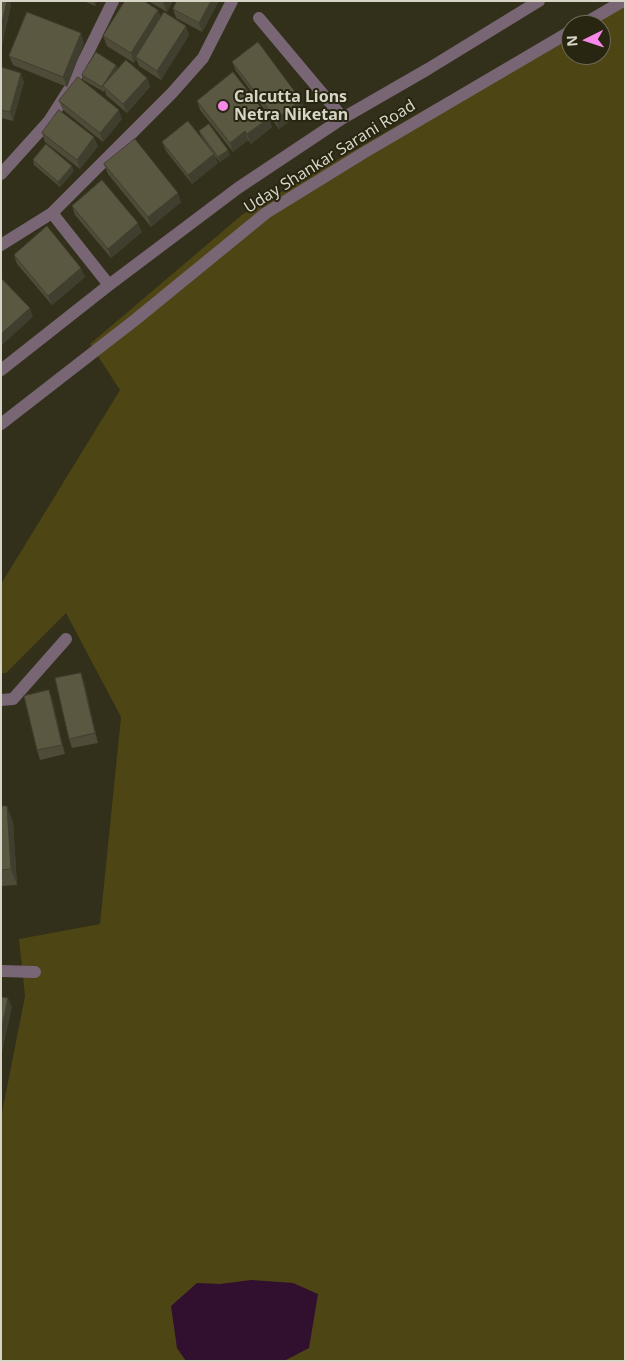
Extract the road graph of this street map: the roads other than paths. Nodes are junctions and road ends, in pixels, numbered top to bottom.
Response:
1 (112, 1) edge
2 (232, 1) edge
3 (539, 1) edge
4 (623, 1) edge
5 (599, 15) edge
6 (259, 18) dead end
7 (561, 37) edge
8 (343, 118) junction
9 (1, 174) edge
10 (52, 213) junction
11 (1, 245) edge
12 (109, 285) junction
13 (1, 370) edge
14 (1, 424) edge
15 (66, 639) dead end
16 (1, 700) edge
17 (1, 971) edge
18 (34, 972) dead end

1 - 9 street
2 - 10 street
3 - 8 street, Uday Shankar Sarani Road
4 - 5 street
6 - 8 street
7 - 14 street, Uday Shankar Sarani Road
8 - 12 street, Uday Shankar Sarani Road
10 - 11 street
10 - 12 street
12 - 13 street, Uday Shankar Sarani Road
15 - 16 street
17 - 18 street

